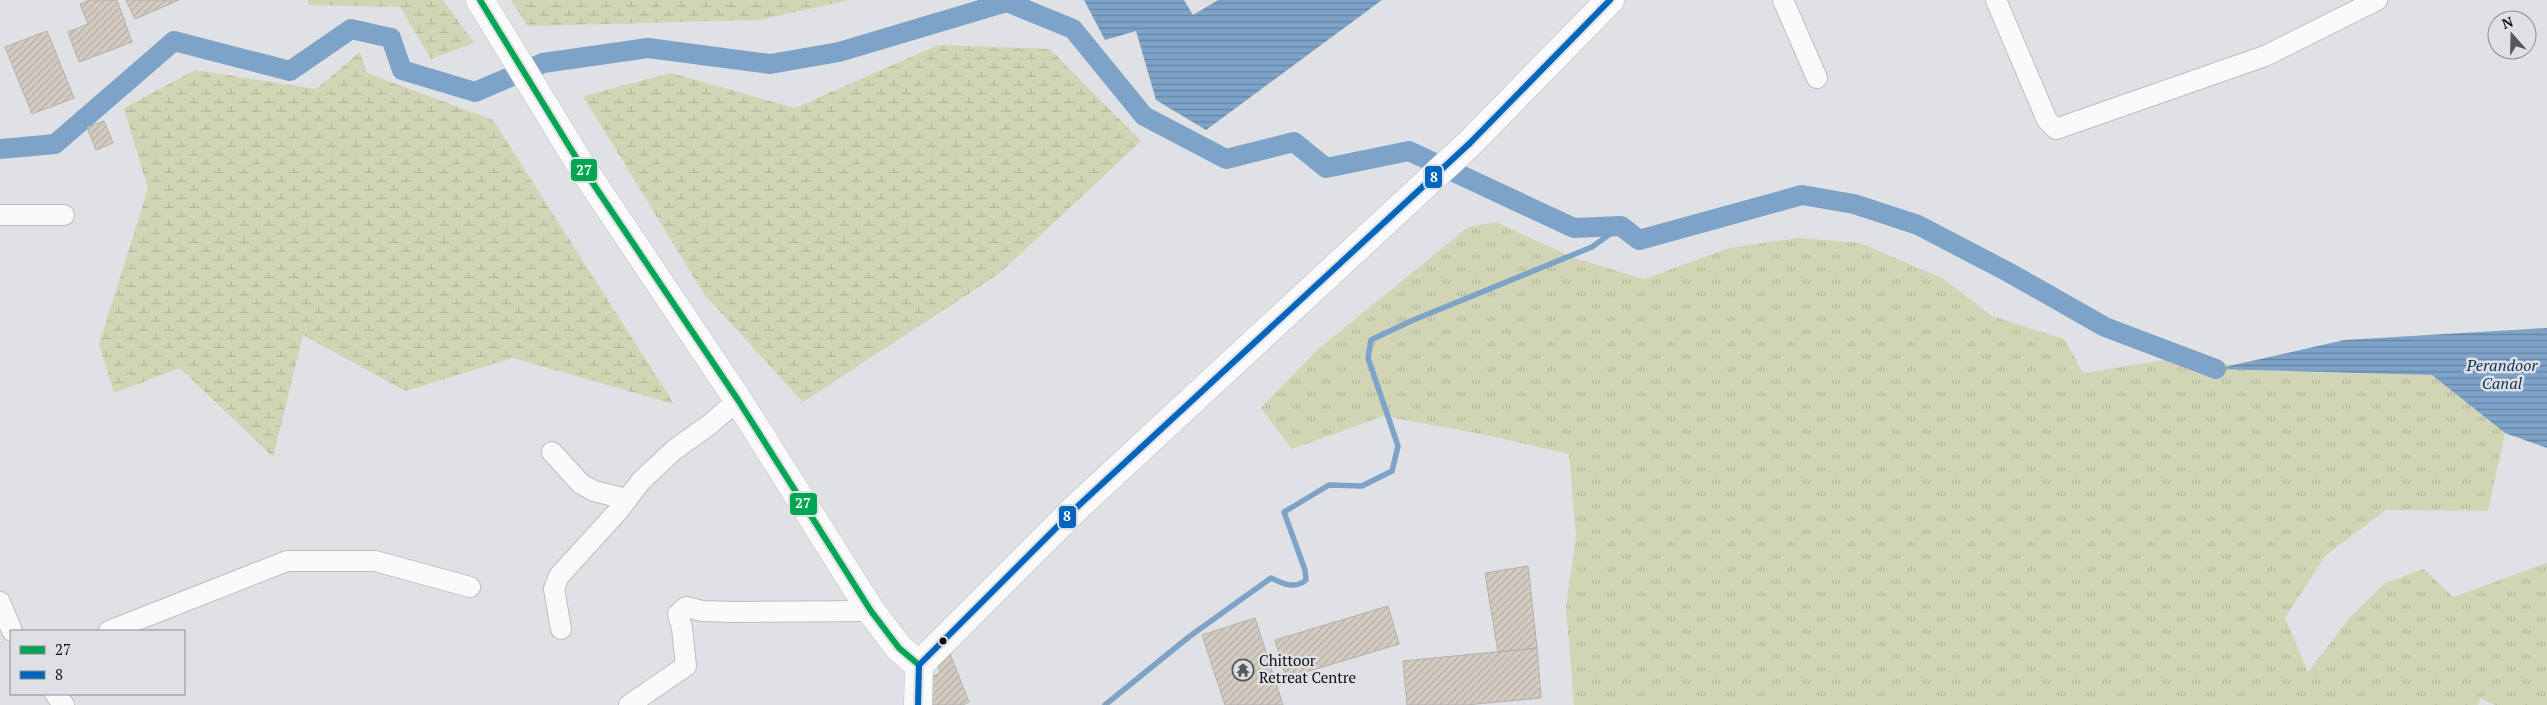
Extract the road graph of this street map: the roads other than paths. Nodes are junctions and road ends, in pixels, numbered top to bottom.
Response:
1 (480, 0) edge
2 (1610, 0) edge
3 (1783, 0) edge
4 (1996, 0) edge
5 (2377, 0) edge
6 (1816, 78) dead end
7 (64, 214) dead end
8 (0, 215) edge
9 (738, 400) junction
10 (552, 452) dead end
11 (626, 499) junction
12 (470, 587) dead end
13 (0, 602) edge
14 (871, 611) junction
15 (561, 629) dead end
16 (12, 630) edge
17 (112, 630) edge
18 (919, 665) junction
19 (56, 695) edge
20 (64, 705) edge
21 (629, 705) edge
22 (918, 705) edge

1 - 9 main road
2 - 18 main road
3 - 6 street
4 - 5 street
7 - 8 street
9 - 11 street
9 - 14 main road
10 - 11 street
11 - 15 street
12 - 17 street
13 - 16 street
14 - 18 main road
14 - 21 street
18 - 22 main road
19 - 20 street

